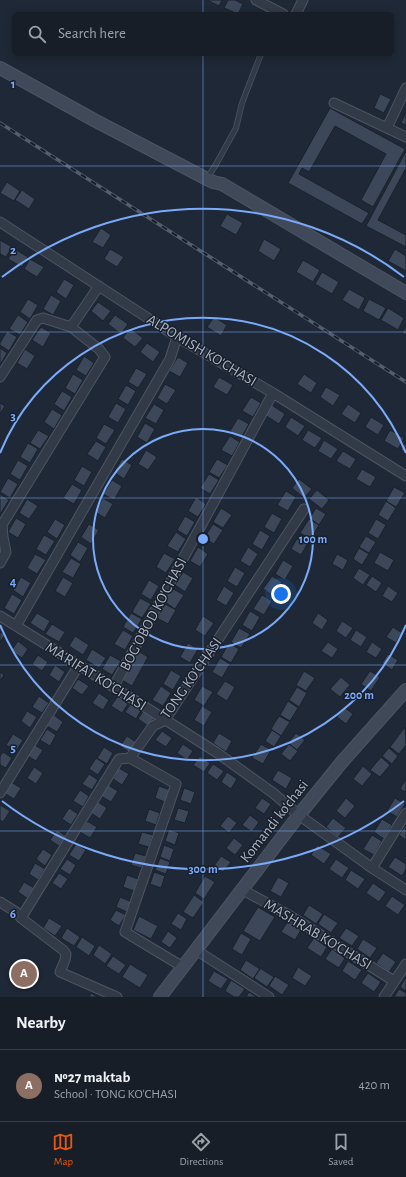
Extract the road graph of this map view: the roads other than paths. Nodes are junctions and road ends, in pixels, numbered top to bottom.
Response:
1 (256, 0) edge
2 (303, 0) edge
3 (279, 12) edge
4 (297, 12) edge
5 (260, 56) edge
6 (0, 68) edge
7 (406, 88) edge
8 (334, 103) dead end
9 (387, 128) junction
10 (406, 137) edge
11 (210, 180) junction
12 (0, 222) edge
13 (99, 286) junction
14 (406, 293) edge
15 (71, 327) junction
16 (176, 337) junction
17 (0, 377) edge
18 (273, 393) junction
19 (406, 476) edge
20 (304, 509) dead end
21 (0, 563) edge
22 (0, 616) edge
23 (16, 626) junction
24 (79, 665) junction
25 (114, 686) junction
26 (406, 690) edge
27 (165, 720) junction
28 (130, 758) junction
29 (0, 793) edge
30 (406, 813) edge
31 (299, 815) junction
32 (372, 868) junction
33 (241, 889) junction
34 (406, 890) edge
35 (0, 902) edge
36 (21, 918) junction
37 (196, 950) junction
38 (406, 964) edge
39 (183, 967) junction
40 (394, 981) junction
41 (117, 997) edge
42 (160, 997) edge
43 (269, 997) edge
44 (384, 997) edge

1 - 3 street
2 - 4 street
5 - 11 lane
6 - 11 main road
7 - 9 street
8 - 9 street
9 - 10 street
11 - 14 main road
12 - 13 street, ALPOMISH KO'CHASI
13 - 15 street
13 - 16 street, ALPOMISH KO'CHASI
15 - 17 street
15 - 21 street
16 - 18 street, ALPOMISH KO'CHASI
16 - 23 street
18 - 19 street, ALPOMISH KO'CHASI
18 - 25 street, BOG'OBOD KO'CHASI
20 - 27 street, TONG KO'CHASI
22 - 23 street, MA'RIFAT KO'CHASI
23 - 24 street, MA'RIFAT KO'CHASI
24 - 25 street, MA'RIFAT KO'CHASI
24 - 29 street
25 - 27 street, MA'RIFAT KO'CHASI
26 - 31 main road, Komandi ko‘chasi
27 - 28 street, TONG KO'CHASI
27 - 31 street, MA'RIFAT KO'CHASI
28 - 36 street, TONG KO'CHASI
28 - 39 street
30 - 32 street
31 - 32 street, MA'RIFAT KO'CHASI
31 - 33 main road, Komandi ko‘chasi
32 - 34 street, MA'RIFAT KO'CHASI
33 - 37 main road, Komandi ko‘chasi
33 - 40 street, MASHRAB KO'CHASI
35 - 36 street
36 - 41 street
37 - 39 main road, Komandi ko‘chasi
37 - 43 street
38 - 40 street
39 - 42 main road, Komandi ko‘chasi
40 - 44 street

